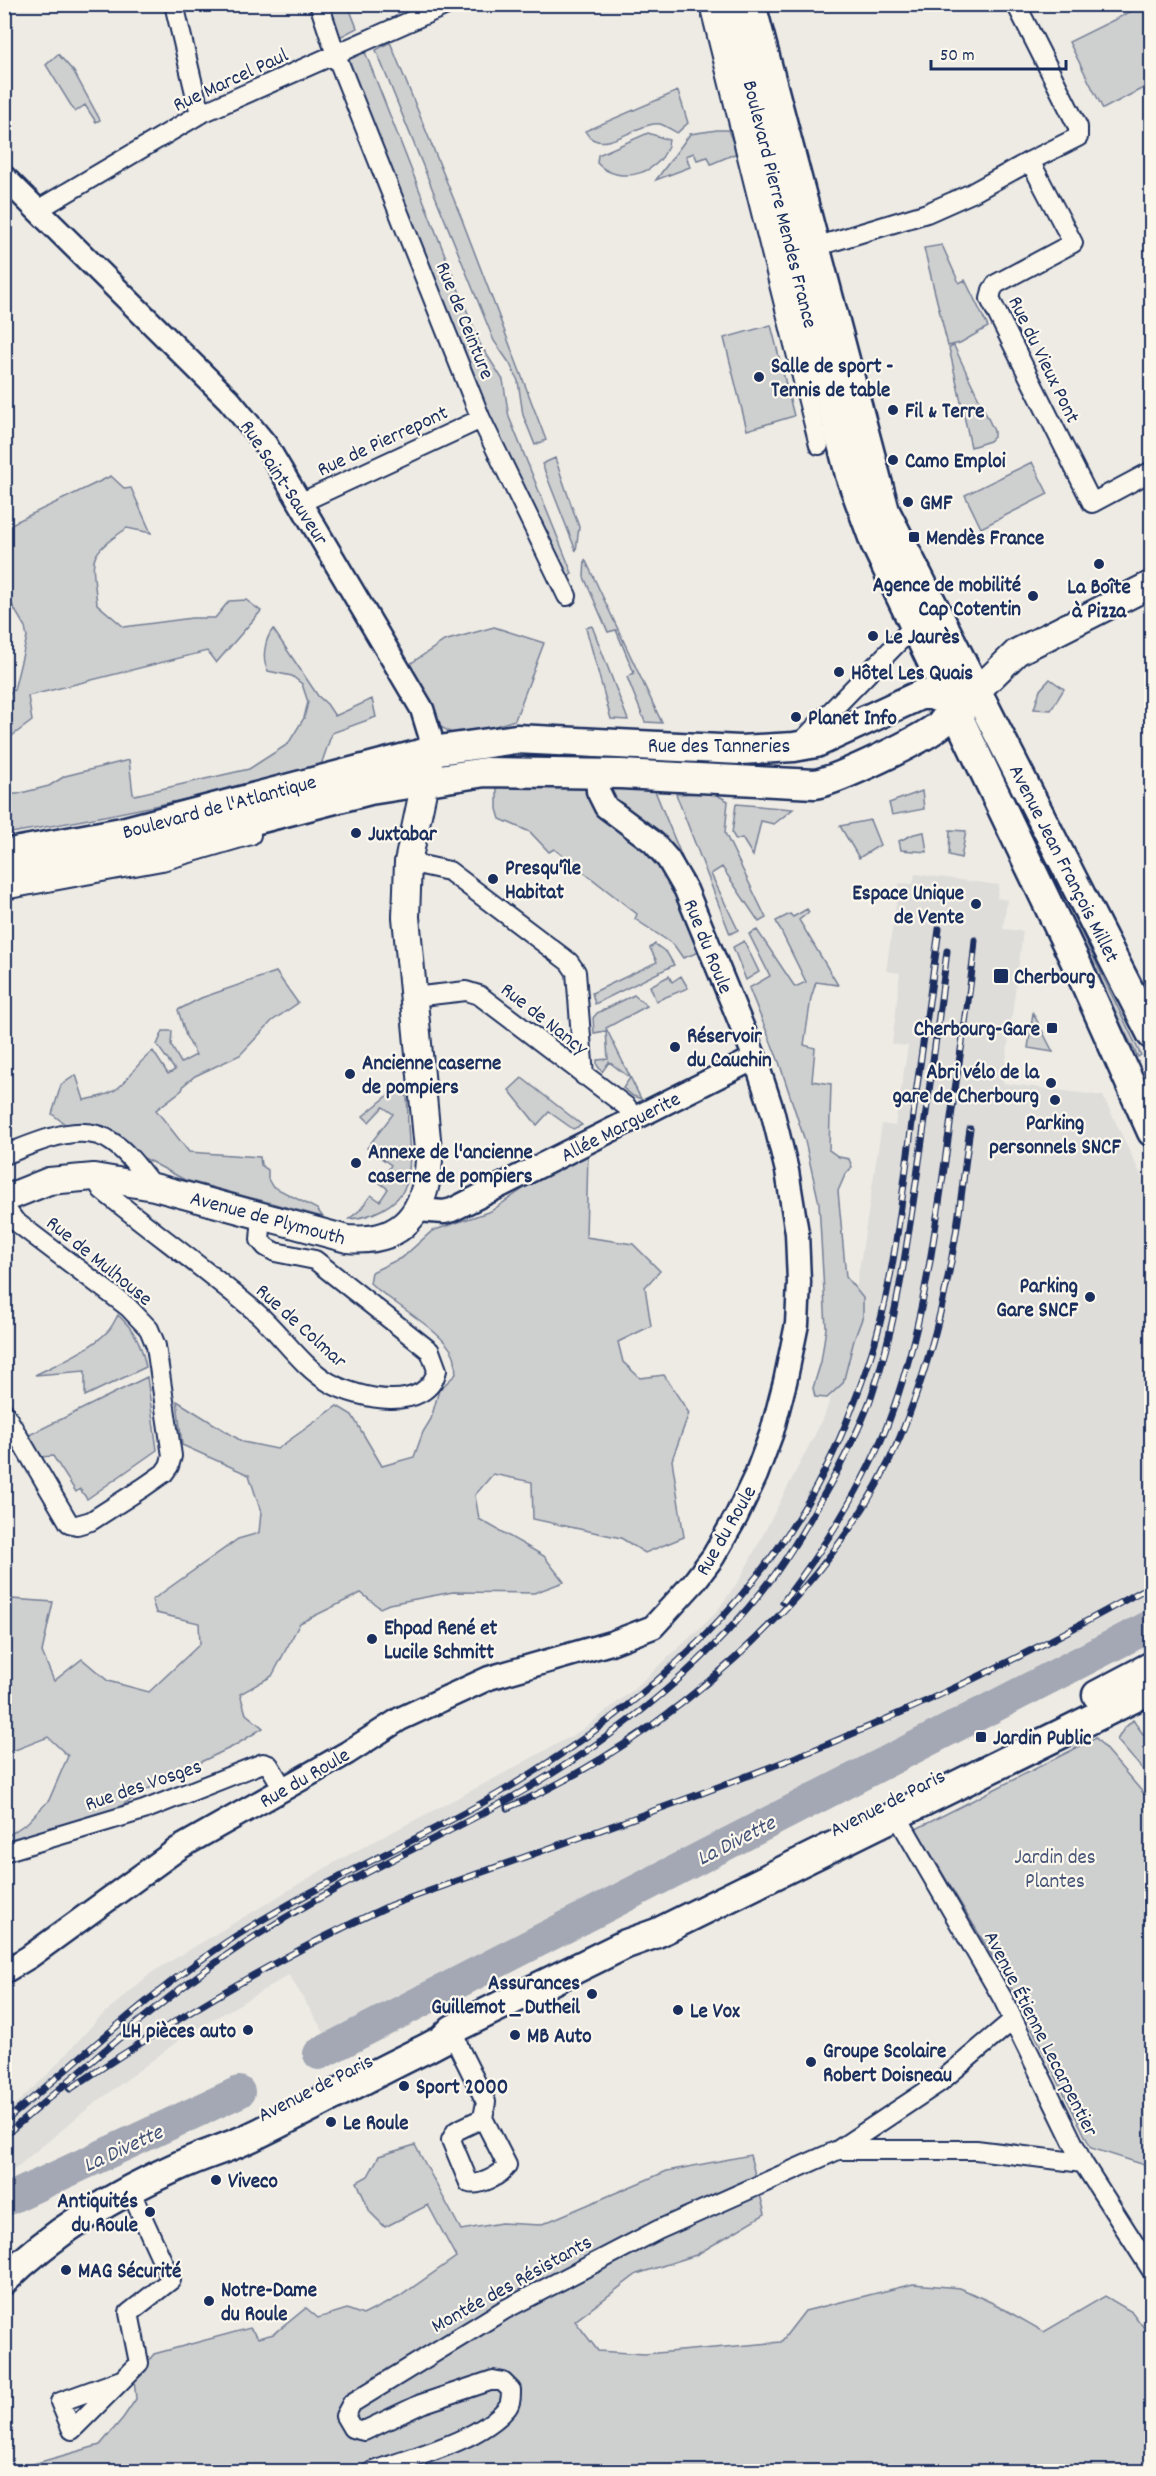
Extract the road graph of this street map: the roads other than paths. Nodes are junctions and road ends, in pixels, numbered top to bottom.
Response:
1 (174, 4) edge
2 (319, 4) edge
3 (449, 4) edge
4 (709, 4) edge
5 (730, 4) edge
6 (751, 4) edge
7 (1016, 4) edge
8 (336, 55) junction
9 (200, 114) junction
10 (1030, 161) junction
11 (4, 177) edge
12 (39, 209) junction
13 (815, 247) junction
14 (481, 419) junction
15 (819, 445) dead end
16 (1152, 471) edge
17 (302, 502) junction
18 (1152, 584) edge
19 (567, 596) dead end
20 (915, 625) junction
21 (977, 691) junction
22 (951, 703) junction
23 (924, 735) junction
24 (1005, 744) junction
25 (794, 747) junction
26 (972, 750) junction
27 (432, 751) junction
28 (597, 773) junction
29 (426, 781) junction
30 (333, 799) junction
31 (4, 854) edge
32 (408, 862) junction
33 (4, 874) edge
34 (4, 890) edge
35 (1078, 968) junction
36 (413, 997) junction
37 (1152, 1035) edge
38 (755, 1058) junction
39 (584, 1076) junction
40 (1152, 1094) edge
41 (633, 1120) junction
42 (1152, 1132) edge
43 (4, 1155) edge
44 (94, 1177) junction
45 (154, 1187) junction
46 (4, 1199) edge
47 (4, 1206) edge
48 (417, 1210) junction
49 (262, 1216) junction
50 (4, 1412) edge
51 (1152, 1666) edge
52 (1152, 1689) edge
53 (283, 1788) junction
54 (896, 1814) junction
55 (4, 1852) edge
56 (627, 1944) junction
57 (4, 1972) edge
58 (1013, 2020) junction
59 (453, 2029) junction
60 (483, 2118) dead end
61 (838, 2150) junction
62 (1083, 2163) junction
63 (121, 2194) junction
64 (4, 2259) edge
65 (1152, 2271) edge
66 (4, 2280) edge
67 (121, 2380) dead end
68 (370, 2472) edge

1 - 9 street
2 - 8 street, Rue de Ceinture
3 - 8 street, Rue Marcel Paul
4 - 15 street, Boulevard Pierre Mendes France
5 - 20 main road, Boulevard Pierre Mendes France
6 - 13 main road, Boulevard Pierre Mendes France
7 - 10 street
8 - 9 street, Rue Marcel Paul
8 - 14 street, Rue de Ceinture
9 - 12 street, Rue Marcel Paul
10 - 13 street
10 - 16 street, Rue du Vieux Pont
11 - 12 street, Rue Saint-Sauveur
12 - 17 street, Rue Saint-Sauveur
13 - 21 main road, Boulevard Pierre Mendes France
14 - 17 street, Rue de Pierrepont
14 - 19 street, Rue de Ceinture
17 - 27 street, Rue Saint-Sauveur
18 - 21 main road
20 - 22 main road, Boulevard Pierre Mendes France
20 - 25 street
21 - 22 main road
21 - 24 main road, Avenue Jean François Millet
22 - 23 main road, Rue des Tanneries
22 - 24 main road
22 - 25 main road, Rue des Tanneries
22 - 26 main road, Avenue Jean François Millet
23 - 26 main road, Rue des Tanneries
23 - 28 main road, Rue des Tanneries
24 - 37 main road, Avenue Jean François Millet
25 - 27 main road, Rue des Tanneries
26 - 35 main road, Avenue Jean François Millet
27 - 29 main road, Avenue de Plymouth
27 - 31 main road, Boulevard de l'Atlantique
28 - 29 main road, Rue des Tanneries
28 - 38 street, Rue du Roule
29 - 30 main road, Boulevard de l'Atlantique
29 - 32 main road, Avenue de Plymouth
30 - 33 main road, Boulevard de l'Atlantique
30 - 34 street, Boulevard de l'Atlantique
32 - 36 main road, Avenue de Plymouth
32 - 39 street
35 - 40 main road
35 - 42 main road, Avenue Jean François Millet
36 - 39 street, Rue de Nancy
36 - 48 main road, Avenue de Plymouth
38 - 41 street, Allée Marguerite
38 - 53 street, Rue du Roule
39 - 41 street, Rue de Nancy
41 - 48 street, Allée Marguerite
43 - 45 street
44 - 45 main road, Avenue de Plymouth
44 - 46 main road, Avenue de Plymouth
44 - 49 street, Rue de Colmar
45 - 49 main road, Avenue de Plymouth
47 - 50 street, Rue de Mulhouse
48 - 49 main road, Avenue de Plymouth
51 - 56 main road, Avenue de Paris
52 - 54 main road, Avenue de Paris
53 - 55 street, Rue des Vosges
53 - 57 street, Rue du Roule
54 - 56 main road, Avenue de Paris
54 - 58 street, Avenue Étienne Lecarpentier
56 - 59 main road, Avenue de Paris
58 - 61 street, Montée des Résistants
58 - 62 street, Avenue Étienne Lecarpentier
59 - 60 street
59 - 63 main road, Avenue de Paris
61 - 62 street
61 - 68 street, Montée des Résistants
62 - 65 street, Avenue Étienne Lecarpentier
63 - 64 main road, Avenue de Paris
63 - 66 main road, Avenue de Paris
63 - 67 street

